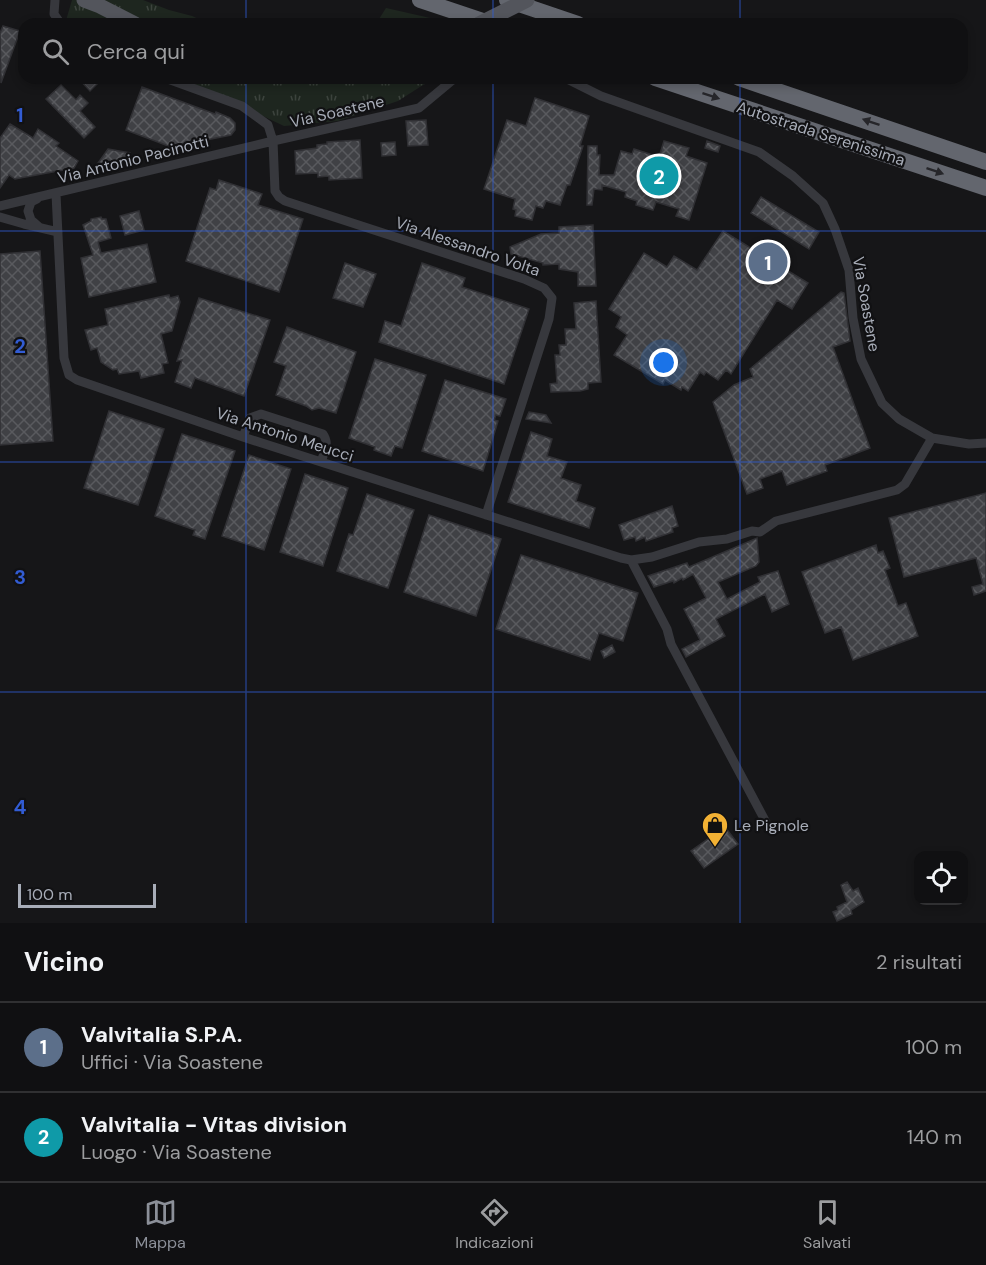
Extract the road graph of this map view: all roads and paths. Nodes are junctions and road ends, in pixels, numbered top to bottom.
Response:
1 (55, 0) edge
2 (84, 0) edge
3 (420, 0) edge
4 (507, 0) edge
5 (527, 0) edge
6 (57, 18) edge
7 (123, 18) edge
8 (474, 18) edge
9 (491, 18) edge
10 (560, 18) edge
11 (182, 84) edge
12 (448, 84) edge
13 (577, 84) edge
14 (673, 84) edge
15 (757, 84) edge
16 (273, 141) junction
17 (986, 162) edge
18 (986, 188) edge
19 (56, 194) junction
20 (39, 198) junction
21 (0, 206) edge
22 (0, 217) edge
23 (40, 228) junction
24 (58, 231) junction
25 (243, 437) junction
26 (932, 438) junction
27 (986, 443) edge
28 (321, 462) junction
29 (486, 515) junction
30 (631, 560) junction
31 (768, 826) dead end

1 - 6 street
2 - 7 main road
3 - 8 highway
4 - 10 highway
5 - 9 main road, bridge
11 - 16 street, Via Soastene
12 - 16 street, Via Soastene
13 - 26 street, Via Soastene
14 -> 18 highway, Autostrada Serenissima
17 -> 15 highway, Autostrada Serenissima
16 - 19 street, Via Antonio Pacinotti
16 - 29 street, Via Alessandro Volta
19 - 20 street, Via Antonio Pacinotti
19 - 24 street, Via Antonio Meucci
20 - 21 street, Via Antonio Pacinotti
20 - 23 street
22 - 23 street
23 - 24 street
24 - 25 street, Via Antonio Meucci
25 - 28 street, Via Antonio Meucci
25 - 28 street
26 - 27 street, Via Soastene
26 - 30 street
28 - 29 street, Via Antonio Meucci
29 - 30 street, Via Antonio Meucci
30 - 31 street

